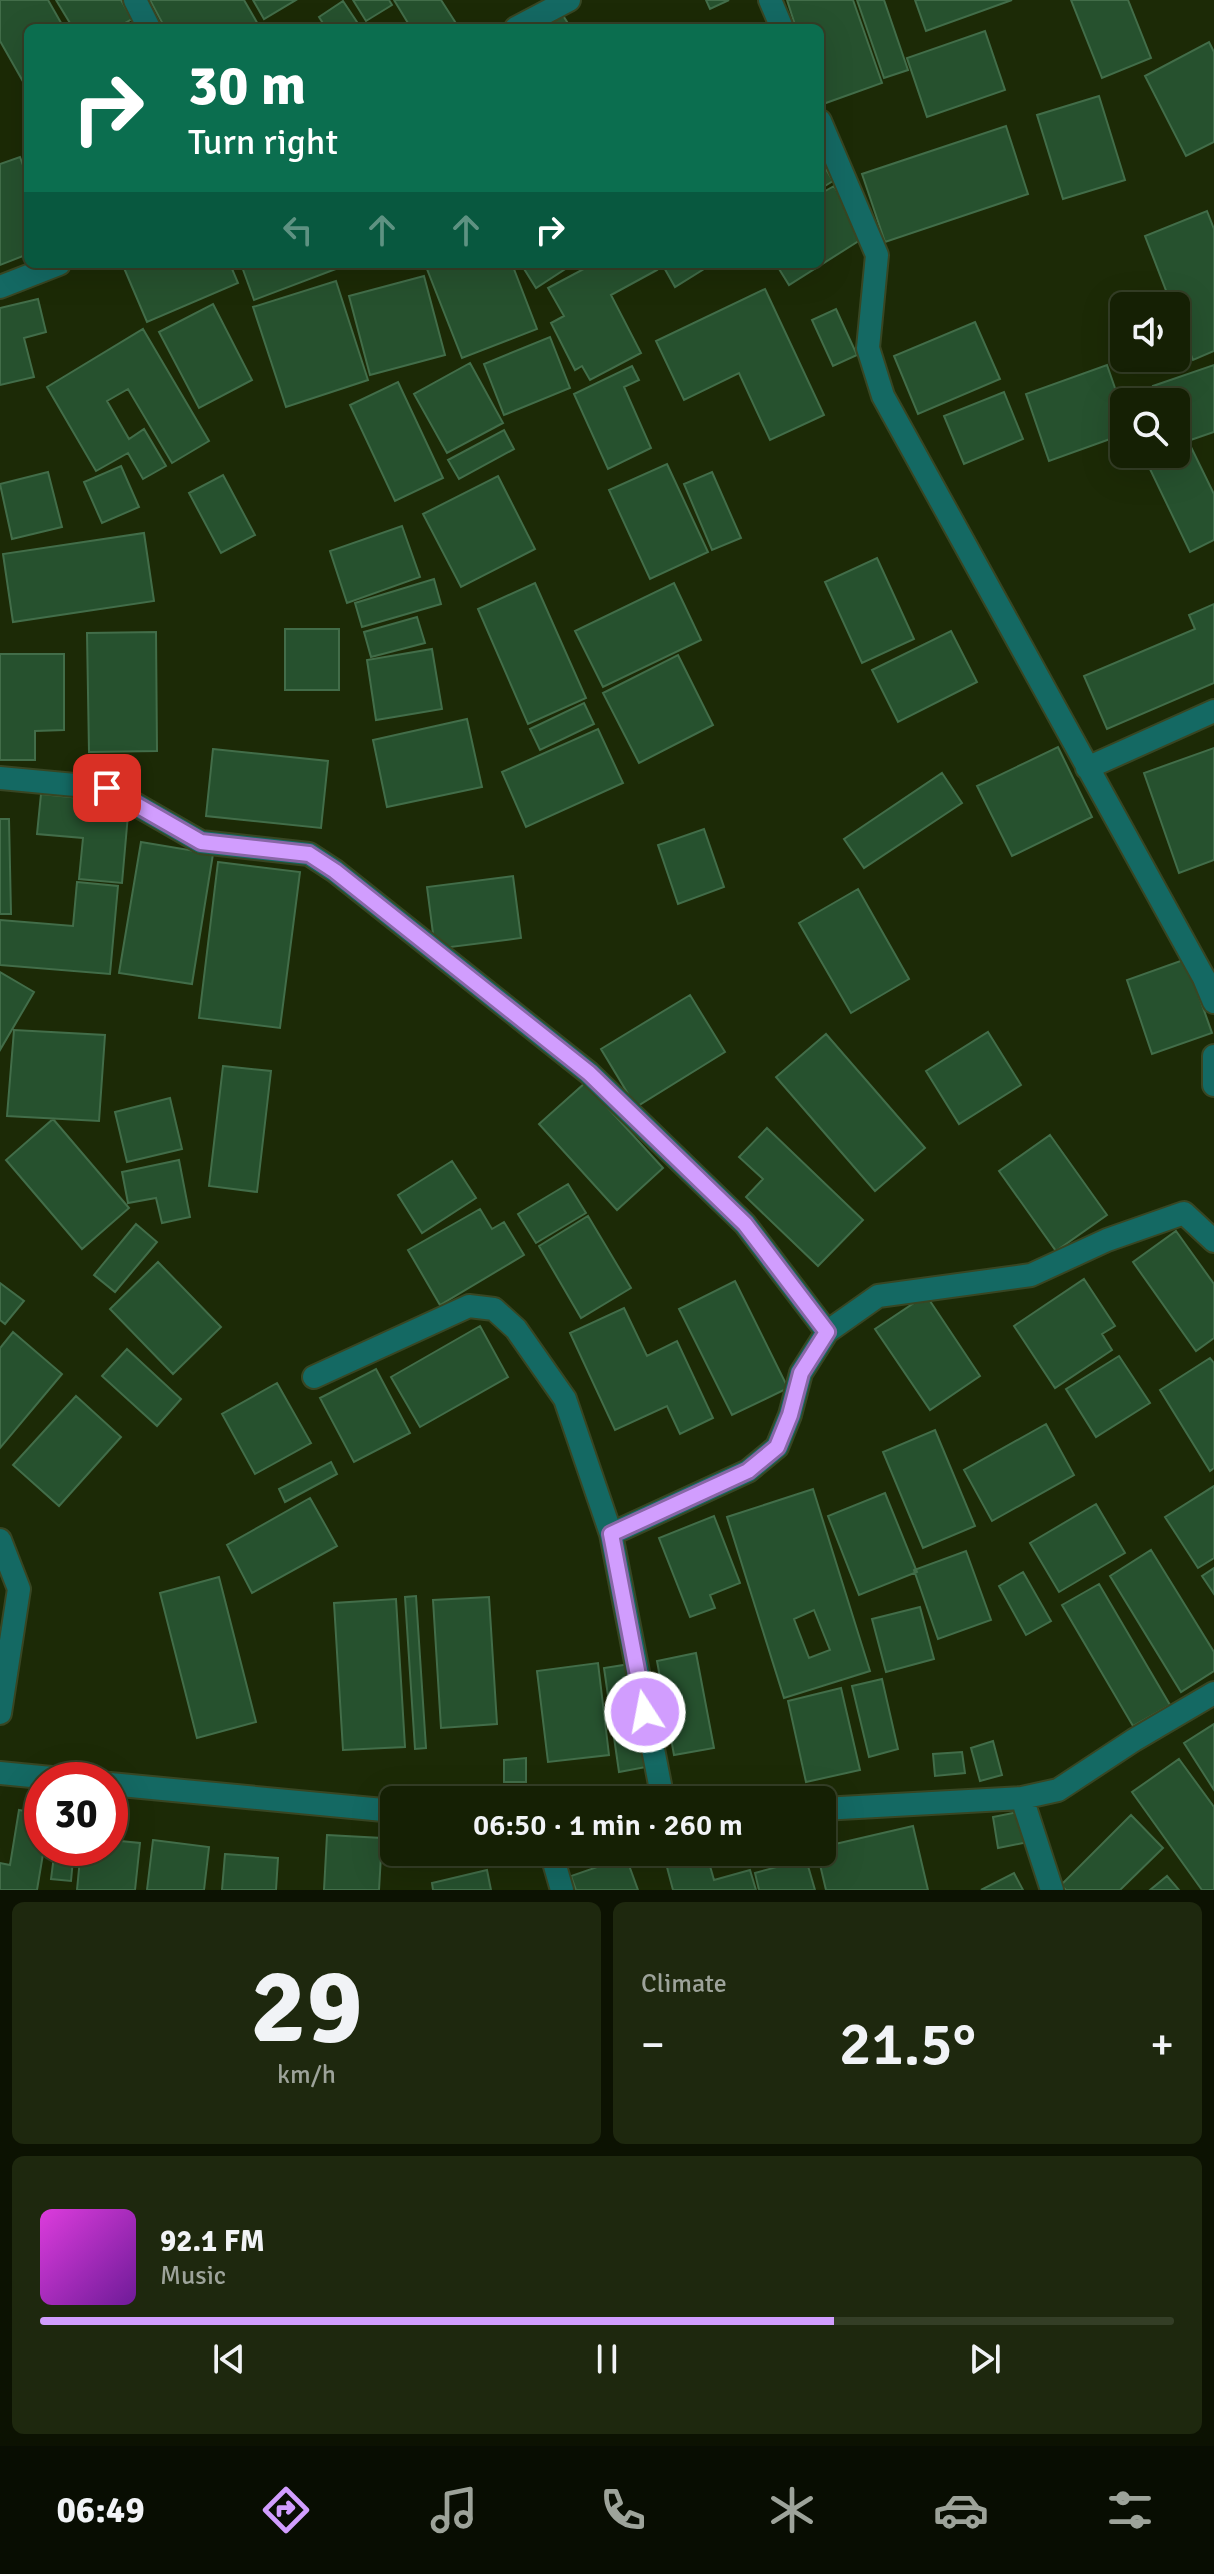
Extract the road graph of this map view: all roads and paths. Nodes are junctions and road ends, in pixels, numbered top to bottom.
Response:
1 (135, 0) edge
2 (569, 0) edge
3 (770, 0) edge
4 (147, 24) edge
5 (524, 24) edge
6 (780, 24) edge
7 (824, 130) edge
8 (49, 268) edge
9 (0, 287) edge
10 (1214, 711) edge
11 (1087, 768) junction
12 (0, 778) edge
13 (1214, 1002) edge
14 (1214, 1056) edge
15 (1214, 1085) edge
16 (1214, 1241) edge
17 (827, 1332) junction
18 (314, 1377) dead end
19 (611, 1534) junction
20 (0, 1540) edge
21 (1214, 1693) edge
22 (0, 1713) edge
23 (0, 1773) edge
24 (24, 1775) edge
25 (128, 1786) edge
26 (660, 1786) edge
27 (1022, 1798) junction
28 (836, 1808) edge
29 (380, 1810) edge
30 (555, 1866) edge
31 (562, 1890) edge
32 (1052, 1890) edge

1 - 4 street
2 - 5 street
3 - 6 street
7 - 11 street
8 - 9 street
10 - 11 street
11 - 13 street
12 - 17 street
14 - 15 street
16 - 17 street
17 - 19 street
18 - 19 street
19 - 26 street
20 - 22 street
21 - 27 street
23 - 24 street
25 - 29 street
27 - 28 street
27 - 32 street
30 - 31 street

